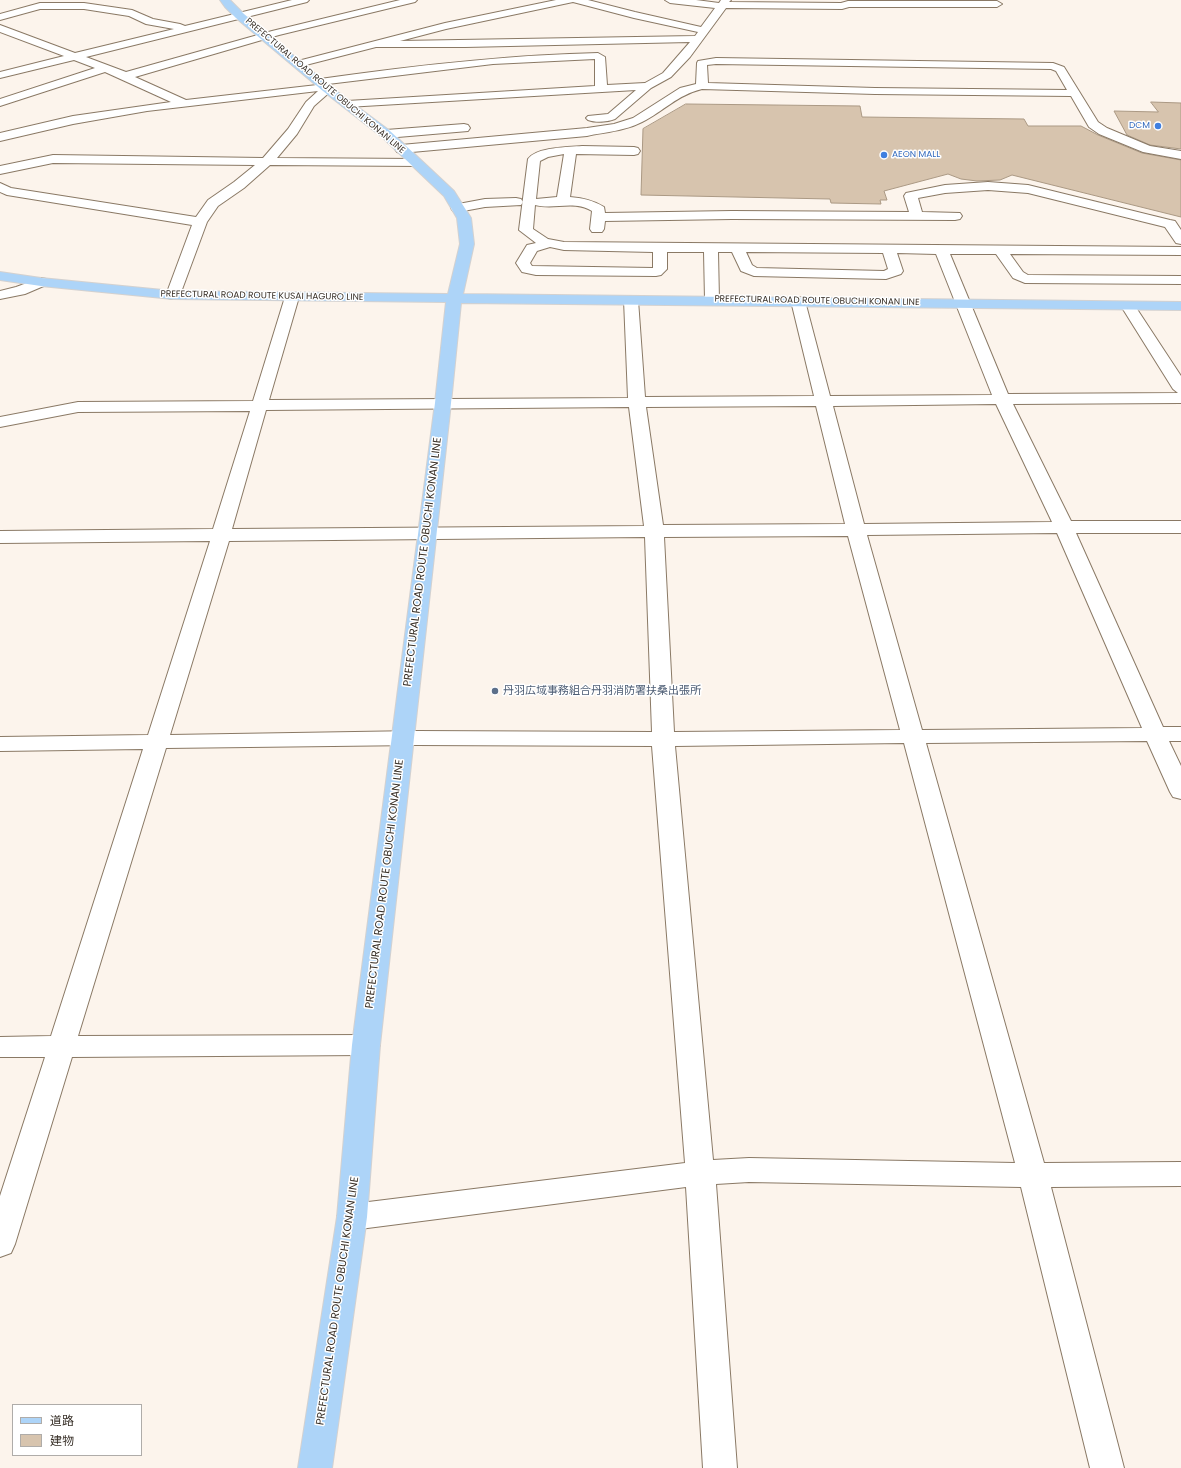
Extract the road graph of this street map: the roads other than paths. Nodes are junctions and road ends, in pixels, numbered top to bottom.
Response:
1 (225, 0) edge
2 (304, 0) edge
3 (412, 0) edge
4 (570, 0) edge
5 (577, 0) edge
6 (670, 0) edge
7 (120, 2) dead end
8 (932, 2) edge
9 (39, 3) edge
10 (724, 3) edge
11 (997, 4) dead end
12 (104, 8) junction
13 (85, 15) dead end
14 (240, 16) junction
15 (0, 17) edge
16 (0, 28) edge
17 (190, 28) junction
18 (210, 33) dead end
19 (700, 34) junction
20 (224, 36) dead end
21 (266, 37) junction
22 (245, 43) junction
23 (371, 44) junction
24 (74, 56) junction
25 (293, 59) junction
26 (106, 68) junction
27 (0, 75) edge
28 (125, 76) junction
29 (649, 85) junction
30 (324, 86) junction
31 (702, 86) junction
32 (604, 89) junction
33 (684, 90) junction
34 (1074, 93) junction
35 (0, 103) edge
36 (183, 103) junction
37 (347, 104) junction
38 (580, 119) dead end
39 (479, 127) dead end
40 (386, 134) junction
41 (0, 137) edge
42 (567, 144) junction
43 (634, 151) dead end
44 (1181, 155) edge
45 (409, 156) junction
46 (268, 160) junction
47 (0, 170) edge
48 (0, 187) edge
49 (945, 189) junction
50 (516, 202) dead end
51 (539, 202) dead end
52 (563, 202) junction
53 (458, 208) junction
54 (955, 216) junction
55 (598, 217) junction
56 (917, 217) junction
57 (200, 222) junction
58 (1181, 240) edge
59 (551, 243) junction
60 (596, 246) junction
61 (660, 247) junction
62 (711, 248) junction
63 (737, 248) junction
64 (889, 249) junction
65 (941, 249) junction
66 (971, 249) junction
67 (1000, 250) junction
68 (1181, 251) edge
69 (0, 276) edge
70 (1181, 280) edge
71 (41, 282) junction
72 (0, 295) edge
73 (173, 295) junction
74 (292, 297) junction
75 (454, 299) junction
76 (631, 300) junction
77 (712, 300) junction
78 (798, 301) junction
79 (962, 303) junction
80 (1128, 306) junction
81 (1181, 306) edge
82 (1181, 389) edge
83 (1181, 398) edge
84 (1002, 399) junction
85 (823, 400) junction
86 (443, 403) junction
87 (637, 403) junction
88 (260, 404) junction
89 (0, 422) edge
90 (1064, 526) junction
91 (1181, 527) edge
92 (856, 530) junction
93 (654, 531) junction
94 (426, 534) junction
95 (221, 535) junction
96 (0, 537) edge
97 (1154, 734) junction
98 (1181, 734) edge
99 (911, 735) junction
100 (402, 739) junction
101 (663, 739) junction
102 (156, 742) junction
103 (0, 744) edge
104 (1181, 792) edge
105 (366, 1045) junction
106 (61, 1046) junction
107 (0, 1047) edge
108 (700, 1173) junction
109 (1181, 1174) edge
110 (1033, 1175) junction
111 (352, 1217) junction
112 (0, 1244) edge
113 (315, 1468) edge
114 (720, 1468) edge
115 (1107, 1468) edge

1 - 14 main road, PREFECTURAL ROAD ROUTE OBUCHI KONAN LINE
2 - 14 street
3 - 21 street
4 - 23 street
5 - 19 street
6 - 10 street
7 - 12 street
8 - 10 street
8 - 11 street
9 - 12 street
9 - 15 street
10 - 19 street
12 - 13 street
12 - 17 street
14 - 17 street
14 - 21 main road, PREFECTURAL ROAD ROUTE OBUCHI KONAN LINE
16 - 24 street
17 - 18 street
17 - 24 street
19 - 23 street
19 - 29 street
20 - 22 street
21 - 22 street
21 - 25 main road, PREFECTURAL ROAD ROUTE OBUCHI KONAN LINE
22 - 25 street
22 - 28 street
23 - 25 street
24 - 26 street
24 - 27 street
25 - 30 main road, PREFECTURAL ROAD ROUTE OBUCHI KONAN LINE
26 - 28 street
26 - 35 street
28 - 36 street
29 - 32 street
29 - 33 street
29 - 38 street
30 - 32 street
30 - 36 street
30 - 37 main road, PREFECTURAL ROAD ROUTE OBUCHI KONAN LINE
30 - 46 street
31 - 33 street
31 - 34 street
31 - 34 street
32 - 37 street
33 - 42 street
34 - 44 street
36 - 41 street
37 - 40 main road, PREFECTURAL ROAD ROUTE OBUCHI KONAN LINE
39 - 40 street
40 - 45 main road, PREFECTURAL ROAD ROUTE OBUCHI KONAN LINE
42 - 45 street
42 - 52 street
43 - 59 street
45 - 46 street
45 - 53 main road, PREFECTURAL ROAD ROUTE OBUCHI KONAN LINE
46 - 47 street
46 - 57 street
48 - 57 street
49 - 54 street
49 - 56 street
49 - 58 street
50 - 53 street
51 - 52 street
52 - 55 street
53 - 75 main road, PREFECTURAL ROAD ROUTE OBUCHI KONAN LINE
54 - 56 street
54 - 66 street
55 - 56 street
55 - 60 street
57 - 73 street
59 - 60 street
59 - 61 street
60 - 61 street
61 - 62 street
62 - 63 street
62 - 77 street
63 - 64 street
63 - 64 street
64 - 65 street
65 - 66 street
65 - 79 street
66 - 67 street
67 - 68 street
67 - 70 street
69 - 71 main road, PREFECTURAL ROAD ROUTE KUSAI HAGURO LINE
71 - 72 street
71 - 73 main road, PREFECTURAL ROAD ROUTE KUSAI HAGURO LINE
73 - 74 main road, PREFECTURAL ROAD ROUTE KUSAI HAGURO LINE
74 - 75 main road, PREFECTURAL ROAD ROUTE KUSAI HAGURO LINE
74 - 88 street
75 - 76 main road, PREFECTURAL ROAD ROUTE OBUCHI KONAN LINE
75 - 86 main road, PREFECTURAL ROAD ROUTE OBUCHI KONAN LINE
76 - 77 main road, PREFECTURAL ROAD ROUTE OBUCHI KONAN LINE
76 - 87 street
77 - 78 main road, PREFECTURAL ROAD ROUTE OBUCHI KONAN LINE
78 - 79 main road, PREFECTURAL ROAD ROUTE OBUCHI KONAN LINE
78 - 85 street
79 - 80 main road, PREFECTURAL ROAD ROUTE OBUCHI KONAN LINE
79 - 84 street
80 - 81 main road, PREFECTURAL ROAD ROUTE OBUCHI KONAN LINE
80 - 82 street
83 - 84 street
84 - 85 street
84 - 90 street
85 - 87 street
85 - 92 street
86 - 87 street
86 - 88 street
86 - 94 main road, PREFECTURAL ROAD ROUTE OBUCHI KONAN LINE
87 - 93 street
88 - 89 street
88 - 95 street
90 - 91 street
90 - 92 street
90 - 97 street
92 - 93 street
92 - 99 street
93 - 94 street
93 - 101 street
94 - 95 street
94 - 100 main road, PREFECTURAL ROAD ROUTE OBUCHI KONAN LINE
95 - 96 street
95 - 102 street
97 - 98 street
97 - 99 street
97 - 104 street
99 - 101 street
99 - 110 street
100 - 101 street
100 - 102 street
100 - 105 main road, PREFECTURAL ROAD ROUTE OBUCHI KONAN LINE
101 - 108 street
102 - 103 street
102 - 106 street
105 - 106 street
105 - 111 main road, PREFECTURAL ROAD ROUTE OBUCHI KONAN LINE
106 - 107 street
106 - 112 street
108 - 110 street
108 - 111 street
108 - 114 street
109 - 110 street
110 - 115 street
111 - 113 main road, PREFECTURAL ROAD ROUTE OBUCHI KONAN LINE

